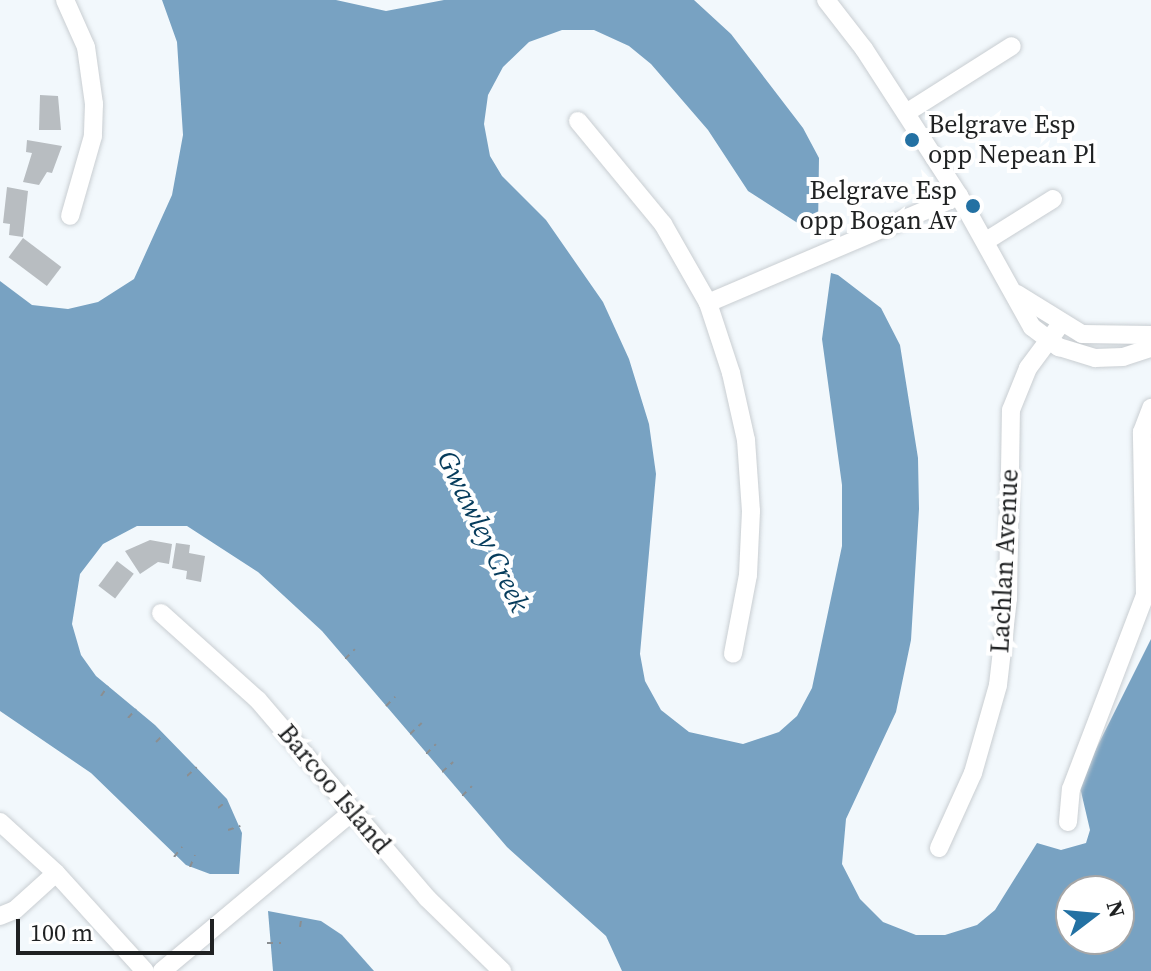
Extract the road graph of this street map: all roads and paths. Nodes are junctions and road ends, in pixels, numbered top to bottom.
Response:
1 (65, 0) edge
2 (826, 0) edge
3 (1012, 46) dead end
4 (906, 113) junction
5 (578, 121) dead end
6 (959, 196) junction
7 (1053, 199) dead end
8 (70, 216) dead end
9 (986, 241) junction
10 (1017, 294) junction
11 (708, 303) junction
12 (1060, 325) junction
13 (1151, 335) edge
14 (1048, 340) junction
15 (1151, 348) edge
16 (1151, 408) edge
17 (161, 613) dead end
18 (355, 649) dead end
19 (733, 654) dead end
20 (345, 659) dead end
21 (108, 686) dead end
22 (101, 696) dead end
23 (395, 697) dead end
24 (386, 706) dead end
25 (136, 709) dead end
26 (128, 718) dead end
27 (422, 723) dead end
28 (164, 734) dead end
29 (410, 734) dead end
30 (156, 742) dead end
31 (436, 744) dead end
32 (426, 754) dead end
33 (453, 762) dead end
34 (197, 767) dead end
35 (442, 772) dead end
36 (187, 776) dead end
37 (472, 786) dead end
38 (462, 796) dead end
39 (227, 801) dead end
40 (218, 808) dead end
41 (352, 812) junction
42 (0, 822) edge
43 (1068, 822) dead end
44 (240, 826) dead end
45 (228, 830) dead end
46 (182, 847) dead end
47 (939, 848) dead end
48 (195, 855) dead end
49 (174, 857) dead end
50 (190, 867) dead end
51 (56, 873) junction
52 (302, 915) dead end
53 (0, 916) edge
54 (300, 927) dead end
55 (267, 943) dead end
56 (281, 943) dead end
57 (145, 971) edge
58 (162, 971) edge
59 (502, 971) edge

1 - 8 street
2 - 4 street
3 - 4 street
4 - 6 street
5 - 11 street
6 - 9 street
6 - 11 street
7 - 9 street
9 - 10 street
10 - 12 street
10 - 14 street
11 - 19 street
12 - 13 street
12 - 14 street, Lachlan Avenue
14 - 15 street
14 - 47 street, Lachlan Avenue
16 - 43 street
17 - 41 street, Barcoo Island
18 - 20 path
21 - 22 path
23 - 24 path
25 - 26 path
27 - 29 path
28 - 30 path
31 - 32 path
33 - 35 path
34 - 36 path
37 - 38 path
39 - 40 path
41 - 58 street
41 - 59 street, Barcoo Island
42 - 51 street
44 - 45 path
46 - 49 path
48 - 50 path
51 - 53 street
51 - 57 street
52 - 54 path
55 - 56 path

